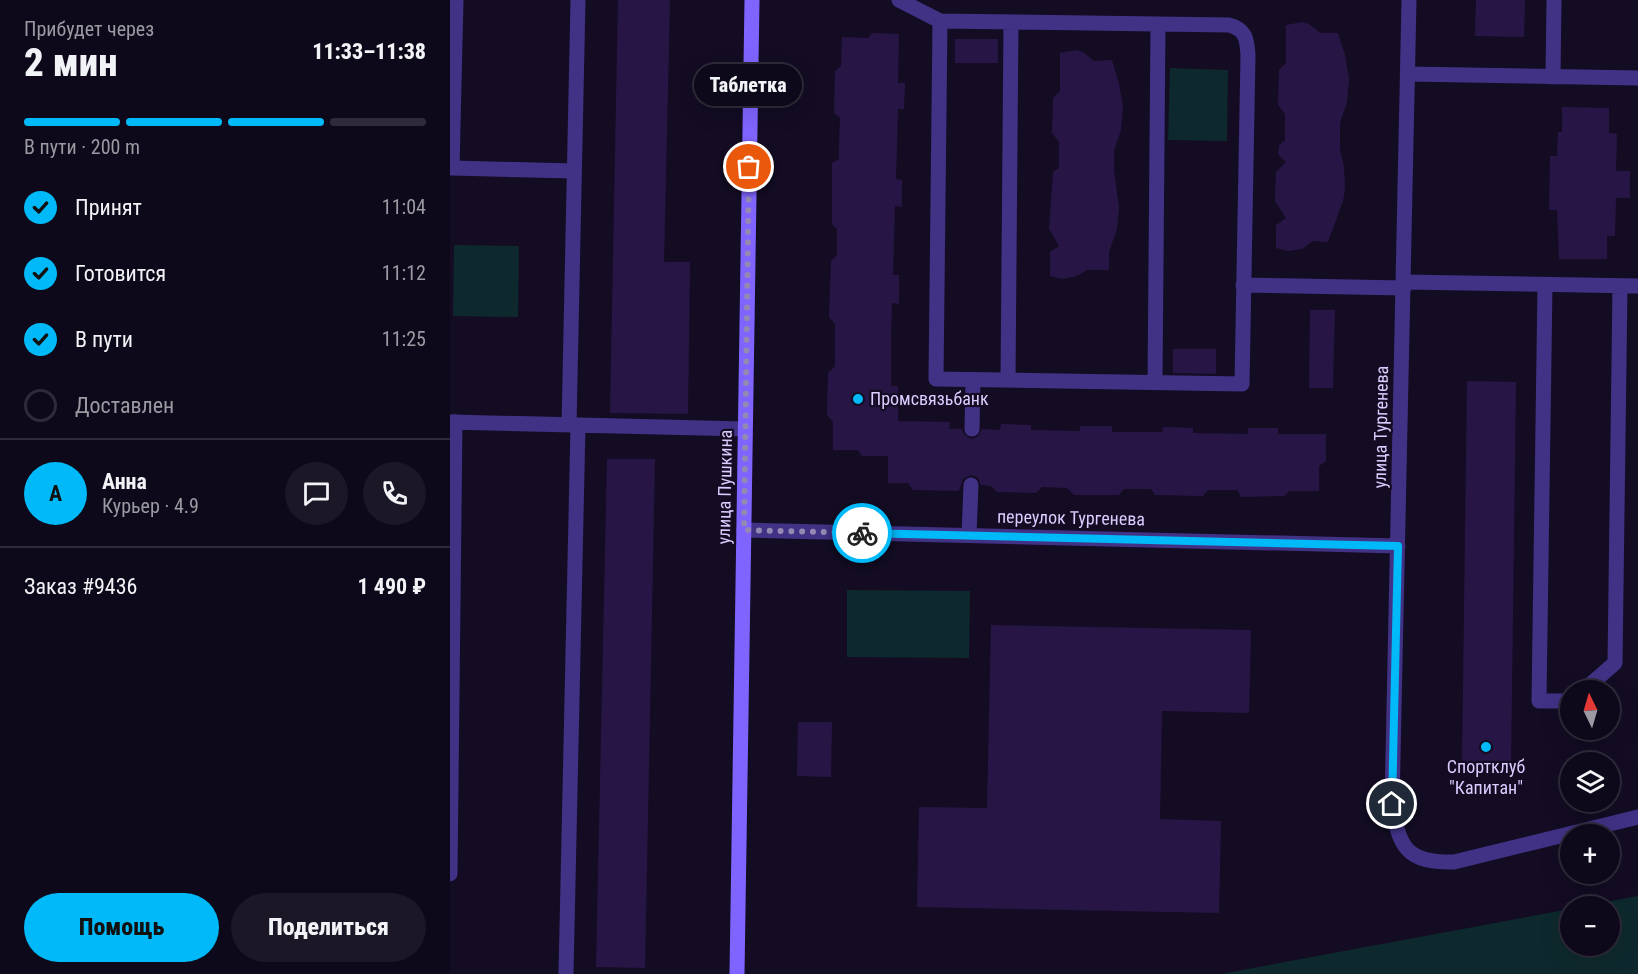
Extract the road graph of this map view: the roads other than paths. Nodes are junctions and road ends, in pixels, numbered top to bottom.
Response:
1 (456, 0) edge
2 (578, 0) edge
3 (752, 0) edge
4 (899, 0) edge
5 (1409, 0) edge
6 (1554, 0) edge
7 (940, 21) junction
8 (1011, 22) junction
9 (1158, 25) junction
10 (1408, 74) junction
11 (1553, 76) junction
12 (1638, 78) edge
13 (574, 171) junction
14 (1243, 285) junction
15 (1404, 285) junction
16 (1545, 285) junction
17 (1620, 286) junction
18 (1638, 286) edge
19 (973, 380) junction
20 (1008, 380) junction
21 (1155, 383) junction
22 (453, 422) edge
23 (574, 425) junction
24 (745, 429) junction
25 (972, 429) dead end
26 (971, 485) dead end
27 (744, 530) junction
28 (969, 535) junction
29 (1398, 546) junction
30 (1595, 680) edge
31 (1560, 701) edge
32 (1638, 817) edge
33 (450, 874) edge
34 (566, 974) edge
35 (737, 974) edge

1 - 13 street
2 - 13 street
3 - 24 main road, улица Пушкина
4 - 7 street
5 - 10 street, улица Тургенева
6 - 11 street
7 - 8 street
7 - 19 street
8 - 9 street
8 - 20 street
9 - 14 street
9 - 21 street
10 - 11 street
10 - 15 street, улица Тургенева
11 - 12 street
13 - 23 street
14 - 15 street
14 - 21 street
15 - 16 street
15 - 29 street, улица Тургенева
16 - 17 street
16 - 31 street
17 - 18 street
17 - 30 street
19 - 20 street
19 - 25 street
20 - 21 street
22 - 23 street
22 - 33 street
23 - 24 street
23 - 34 street
24 - 27 main road, улица Пушкина
26 - 28 street
27 - 28 street, переулок Тургенева
27 - 35 main road, улица Пушкина
28 - 29 street, переулок Тургенева
29 - 32 street, улица Тургенева

